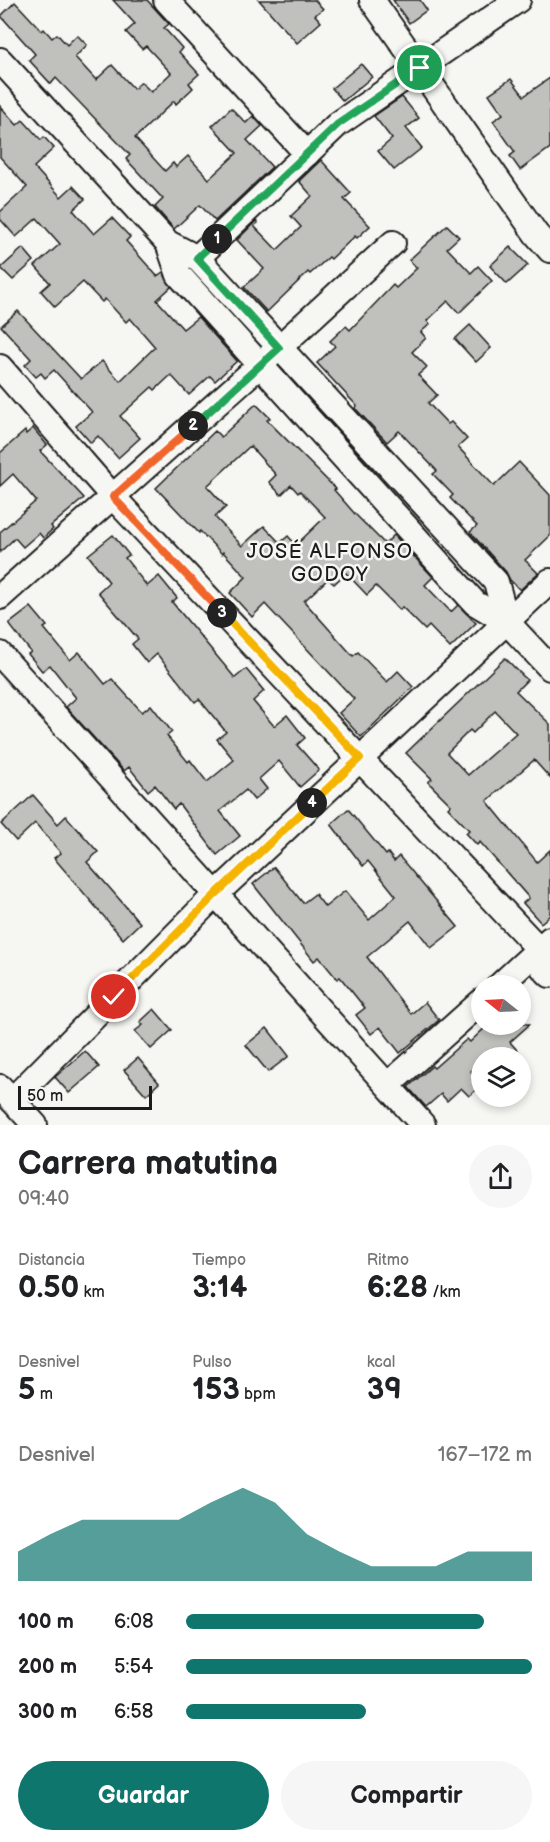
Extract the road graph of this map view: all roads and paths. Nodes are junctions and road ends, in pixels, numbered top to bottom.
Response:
1 (166, 0) edge
2 (372, 0) edge
3 (518, 0) edge
4 (0, 60) edge
5 (420, 68) junction
6 (307, 154) junction
7 (168, 243) junction
8 (393, 243) dead end
9 (550, 250) edge
10 (197, 258) junction
11 (279, 348) junction
12 (260, 365) junction
13 (0, 368) edge
14 (113, 497) junction
15 (550, 581) edge
16 (0, 597) edge
17 (507, 622) junction
18 (0, 654) edge
19 (550, 668) edge
20 (360, 758) junction
21 (216, 894) junction
22 (546, 947) edge
23 (512, 975) edge
24 (550, 975) edge
25 (471, 1011) edge
26 (388, 1085) junction
27 (6, 1094) edge
28 (35, 1125) edge
29 (423, 1125) edge

1 - 6 street
2 - 5 street
3 - 5 street
4 - 7 street
5 - 6 street
5 - 9 street
6 - 10 street
7 - 10 street
7 - 12 street
8 - 11 street
10 - 11 street
11 - 12 street
11 - 17 street
12 - 14 street
12 - 17 street
13 - 14 street
14 - 16 street
14 - 20 street
15 - 17 street
17 - 19 street
17 - 20 street
18 - 21 street
20 - 21 street
20 - 22 street
21 - 26 street
21 - 27 street
22 - 23 street
22 - 24 street
25 - 26 street
26 - 29 street
27 - 28 street

